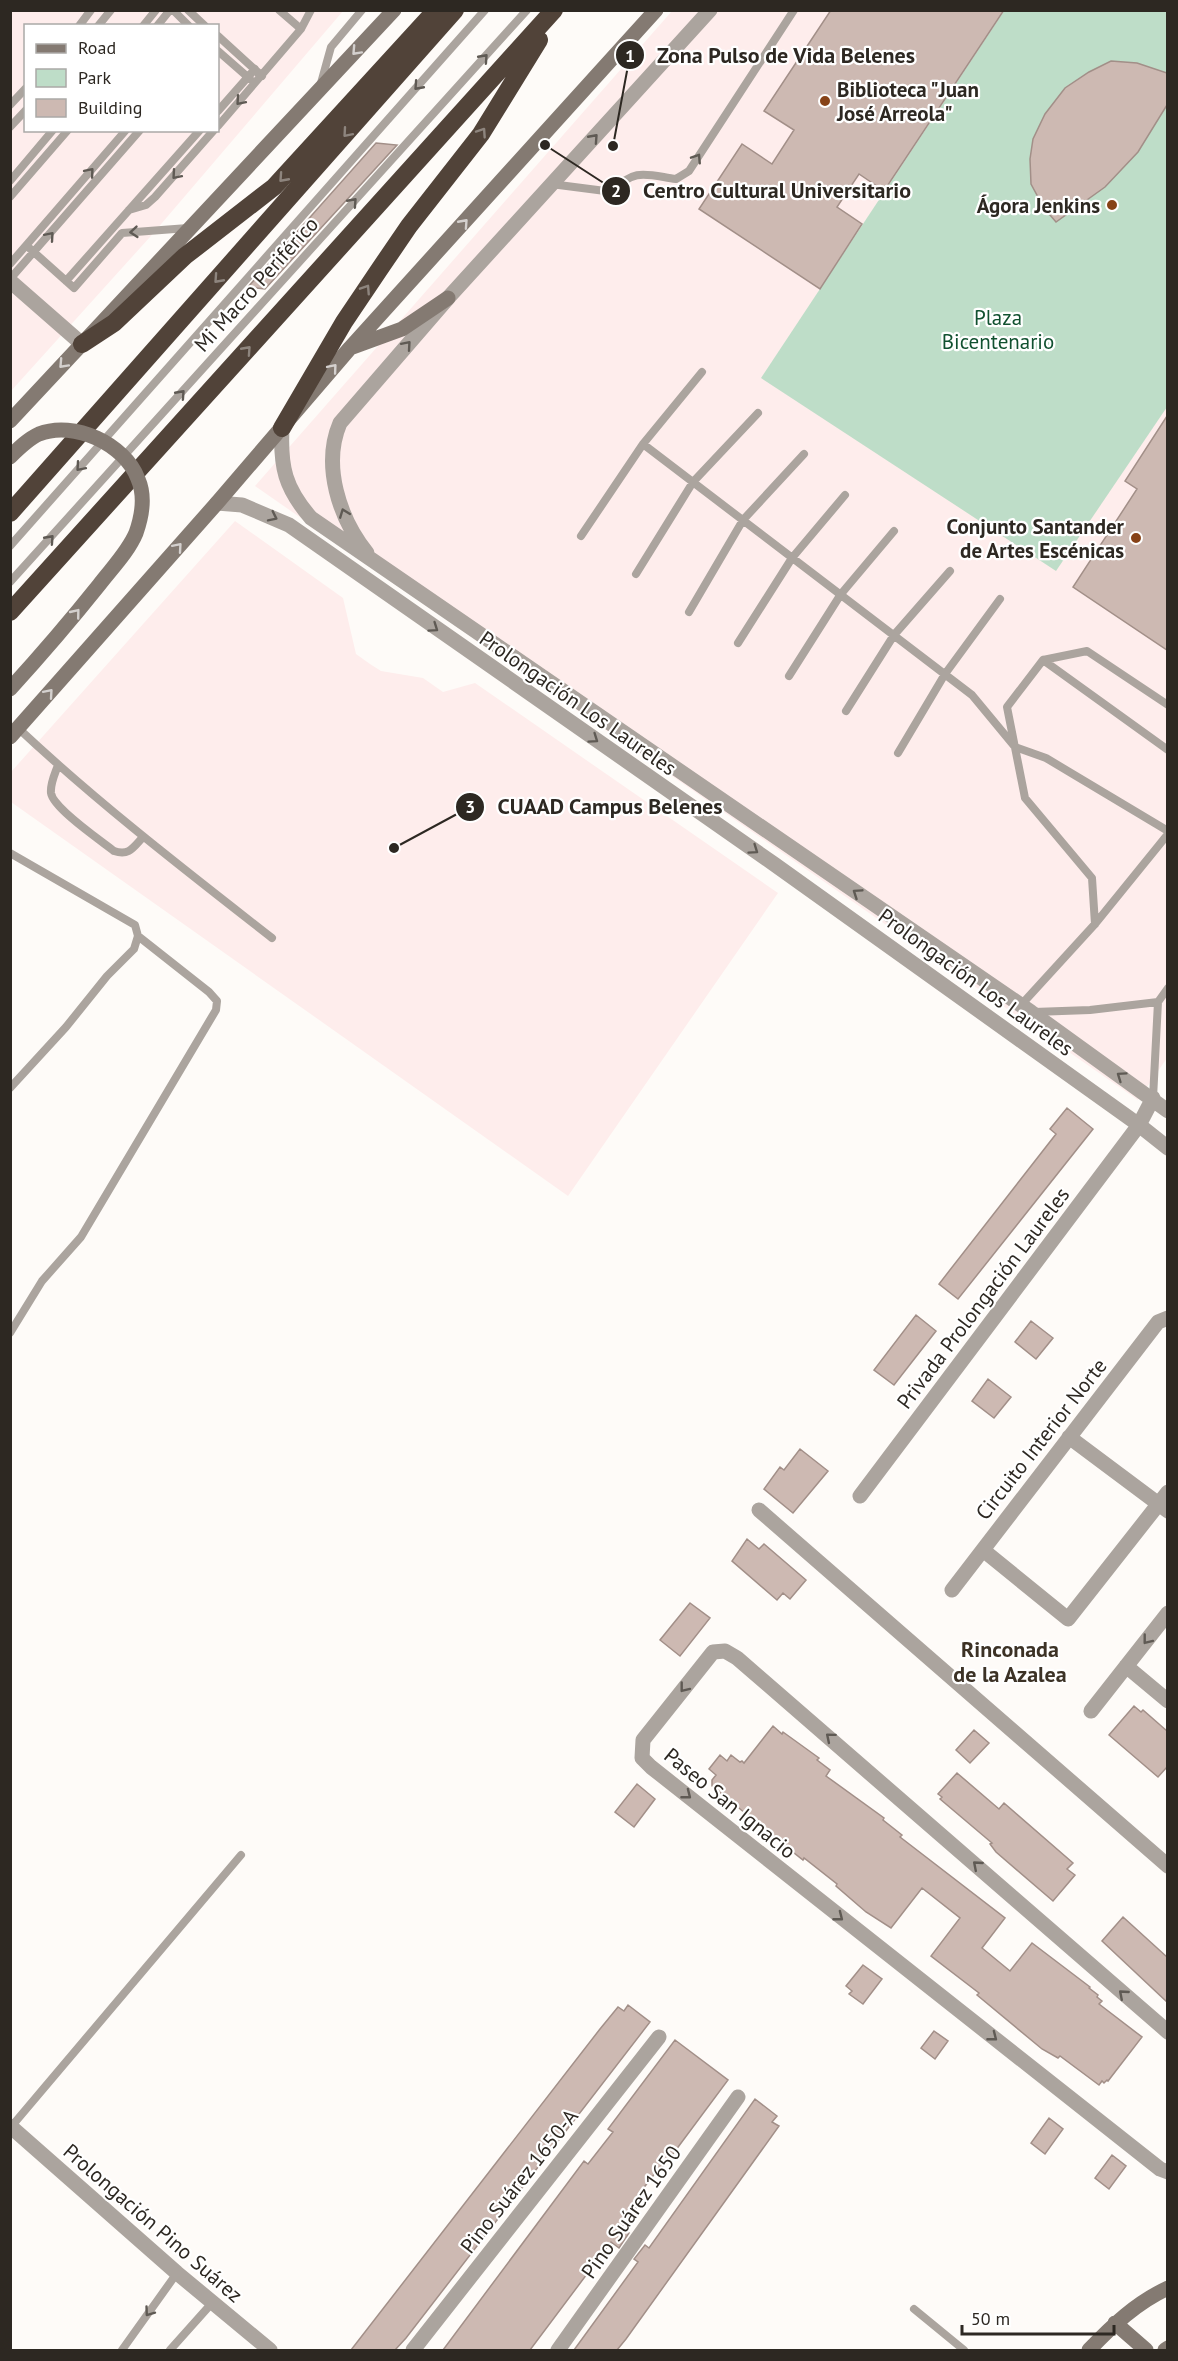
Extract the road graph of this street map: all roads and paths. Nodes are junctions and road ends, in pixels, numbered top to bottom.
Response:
1 (91, 10) edge
2 (111, 10) edge
3 (156, 10) edge
4 (171, 10) edge
5 (189, 10) edge
6 (279, 10) edge
7 (311, 10) edge
8 (362, 10) edge
9 (394, 10) edge
10 (436, 10) edge
11 (455, 10) edge
12 (485, 10) edge
13 (527, 10) edge
14 (556, 10) edge
15 (656, 10) edge
16 (710, 10) edge
17 (794, 10) edge
18 (80, 24) edge
19 (100, 24) edge
20 (145, 24) edge
21 (160, 24) edge
22 (187, 24) edge
23 (203, 24) edge
24 (301, 29) junction
25 (219, 40) edge
26 (219, 52) edge
27 (255, 69) junction
28 (262, 76) junction
29 (248, 77) junction
30 (255, 83) junction
31 (24, 90) edge
32 (318, 92) junction
33 (10, 105) edge
34 (219, 110) edge
35 (24, 112) edge
36 (219, 125) edge
37 (10, 128) edge
38 (51, 132) edge
39 (66, 132) edge
40 (124, 132) edge
41 (138, 132) edge
42 (198, 132) edge
43 (212, 132) edge
44 (10, 181) edge
45 (551, 184) junction
46 (10, 197) edge
47 (129, 210) junction
48 (192, 227) junction
49 (27, 246) junction
50 (35, 253) junction
51 (10, 264) edge
52 (10, 280) edge
53 (66, 281) junction
54 (448, 297) junction
55 (82, 345) junction
56 (350, 348) junction
57 (702, 372) dead end
58 (758, 413) dead end
59 (10, 421) edge
60 (282, 428) junction
61 (643, 444) junction
62 (804, 454) dead end
63 (10, 457) edge
64 (693, 482) junction
65 (845, 495) dead end
66 (218, 503) junction
67 (10, 513) edge
68 (743, 520) junction
69 (323, 527) junction
70 (894, 531) dead end
71 (581, 536) dead end
72 (312, 542) junction
73 (10, 546) edge
74 (792, 558) junction
75 (374, 562) junction
76 (950, 571) dead end
77 (636, 574) dead end
78 (10, 582) edge
79 (841, 594) junction
80 (1000, 599) dead end
81 (10, 612) edge
82 (689, 612) dead end
83 (894, 635) junction
84 (738, 643) dead end
85 (1042, 660) junction
86 (945, 674) junction
87 (789, 676) dead end
88 (10, 689) edge
89 (1167, 705) edge
90 (846, 711) dead end
91 (14, 732) edge
92 (1015, 747) junction
93 (1167, 750) edge
94 (898, 753) dead end
95 (58, 765) junction
96 (1167, 832) edge
97 (143, 837) junction
98 (788, 845) junction
99 (10, 853) edge
100 (774, 864) junction
101 (1095, 924) junction
102 (138, 936) junction
103 (272, 938) dead end
104 (1167, 988) edge
105 (1158, 1002) junction
106 (1026, 1009) junction
107 (10, 1088) edge
108 (1153, 1098) junction
109 (1167, 1111) edge
110 (1139, 1125) junction
111 (1167, 1148) edge
112 (1167, 1318) edge
113 (10, 1333) edge
114 (1069, 1437) junction
115 (860, 1496) dead end
116 (1164, 1502) edge
117 (759, 1509) dead end
118 (983, 1550) junction
119 (952, 1590) dead end
120 (1167, 1613) edge
121 (1126, 1666) junction
122 (1167, 1701) edge
123 (1091, 1711) dead end
124 (241, 1855) dead end
125 (1167, 1866) edge
126 (1167, 2032) edge
127 (658, 2037) dead end
128 (738, 2097) dead end
129 (11, 2127) edge
130 (1167, 2172) edge
131 (177, 2273) junction
132 (1167, 2288) edge
133 (212, 2303) junction
134 (914, 2309) dead end
135 (1115, 2323) junction
136 (122, 2350) edge
137 (170, 2350) edge
138 (270, 2350) edge
139 (413, 2350) edge
140 (558, 2350) edge
141 (964, 2350) edge
142 (1089, 2350) edge
143 (1146, 2350) edge

1 - 18 lane
2 - 19 lane
3 - 20 lane
4 - 21 lane
4 - 22 lane
5 - 23 lane
6 - 24 lane
7 - 24 lane
8 - 32 lane
9 -> 32 main road
10 -> 55 highway
11 -> 67 highway
12 -> 73 lane, Mi Macro Periférico
78 -> 13 lane, Mi Macro Periférico
60 -> 14 highway
81 -> 14 highway
56 -> 15 main road
45 -> 16 street
45 -> 17 lane
24 - 28 lane
25 - 27 lane
26 - 29 lane
27 - 28 lane
27 - 29 lane
28 - 30 lane
29 - 30 lane
29 - 34 lane
30 -> 36 lane
31 - 33 lane
32 - 48 main road
35 - 37 lane
38 - 44 lane
39 - 46 lane
49 -> 40 lane
50 -> 41 lane
42 - 47 lane
43 -> 47 lane
45 - 54 street
47 - 53 lane
48 -> 53 lane
48 - 55 main road
49 - 50 lane
49 - 51 lane
50 - 52 lane
50 - 53 lane
52 - 55 street
54 - 56 main road
75 -> 54 street
55 -> 59 main road
60 -> 56 main road
57 - 61 lane
58 - 64 lane
60 - 66 main road
60 - 69 street, Prolongación Los Laureles
61 - 64 lane
61 - 71 lane
62 - 68 lane
88 -> 63 main road, bridge
64 - 68 lane
64 - 77 lane
65 - 74 lane
66 -> 72 street, Prolongación Los Laureles
91 -> 66 main road
68 - 74 lane
68 - 82 lane
69 - 72 street
69 - 75 street, Prolongación Los Laureles
70 - 79 lane
72 -> 100 street, Prolongación Los Laureles
74 - 79 lane
74 - 84 lane
75 - 98 street, Prolongación Los Laureles
76 - 83 lane
79 - 83 lane
79 - 87 lane
80 - 86 lane
83 - 86 lane
83 - 90 lane
85 - 89 lane
85 - 92 lane
85 - 93 lane
86 - 92 lane
86 - 94 lane
91 - 95 lane
92 - 96 lane
92 - 101 lane
95 - 97 lane
95 - 97 lane
96 - 101 lane
97 - 103 lane
98 - 100 street
106 -> 98 street, Prolongación Los Laureles
99 - 102 lane
100 - 110 street, Prolongación Los Laureles
101 - 106 lane
102 - 107 lane
102 - 113 lane
104 - 105 lane
105 - 106 lane
105 - 108 lane
108 -> 106 street, Prolongación Los Laureles
108 - 109 street, Prolongación Los Laureles
108 - 110 street, Privada Prolongación Laureles
110 - 111 street, Prolongación Los Laureles
110 - 115 street, Privada Prolongación Laureles
112 - 114 street, Circuito Interior Norte
114 - 116 street
114 - 118 street, Circuito Interior Norte
116 - 118 street
117 - 125 street
118 - 119 street, Circuito Interior Norte
120 -> 121 street
121 - 122 street
121 - 123 street
124 - 129 lane
126 -> 130 street, Paseo San Ignacio
127 - 139 street, Pino Suárez 1650-A
128 - 140 street, Pino Suárez 1650
129 - 131 street, Prolongación Pino Suárez
131 - 133 street, Prolongación Pino Suárez
131 -> 136 lane
132 - 135 main road
133 - 137 lane
133 - 138 street, Prolongación Pino Suárez
134 - 141 lane
135 - 142 main road
135 - 143 main road

